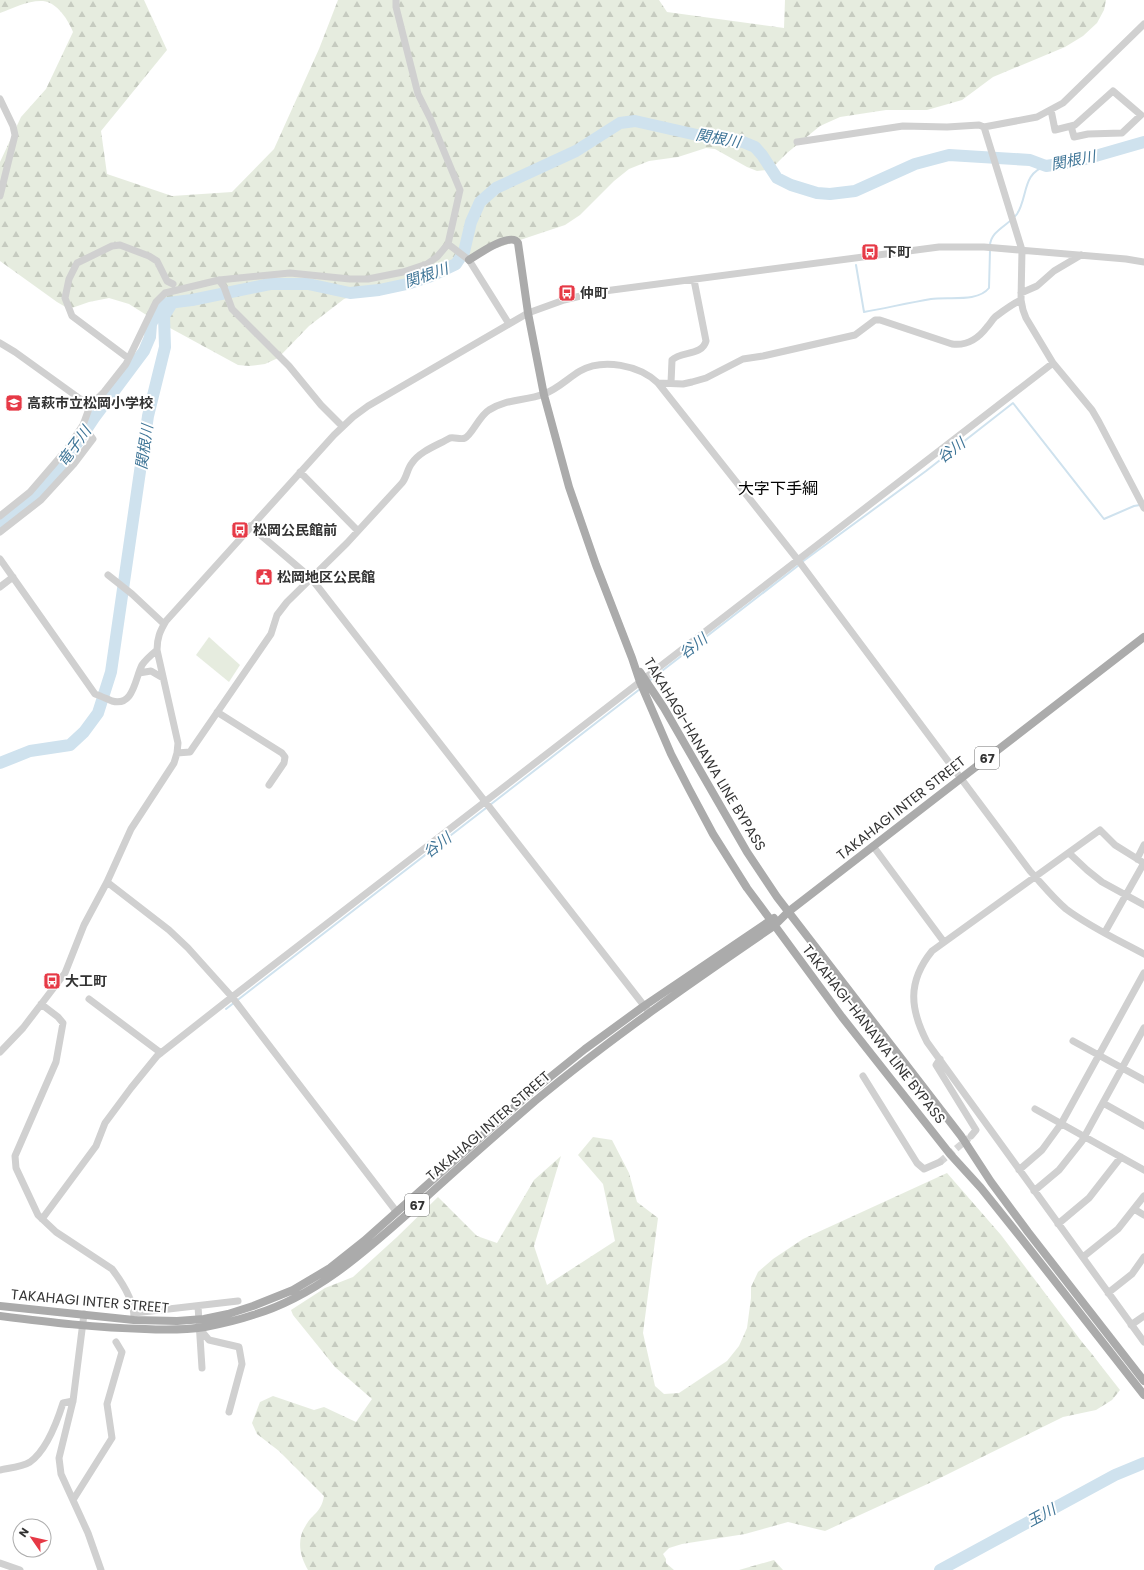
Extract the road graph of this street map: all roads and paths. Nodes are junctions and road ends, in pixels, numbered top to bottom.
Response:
1 (396, 0) edge
2 (1144, 24) edge
3 (0, 99) edge
4 (1051, 110) junction
5 (1071, 126) junction
6 (984, 127) junction
7 (797, 142) dead end
8 (0, 196) edge
9 (451, 246) junction
10 (1022, 250) junction
11 (1081, 255) junction
12 (467, 258) junction
13 (1144, 262) edge
14 (219, 280) junction
15 (694, 280) junction
16 (173, 284) dead end
17 (1021, 297) junction
18 (528, 313) junction
19 (509, 324) junction
20 (0, 343) edge
21 (128, 358) junction
22 (1053, 364) junction
23 (658, 383) junction
24 (671, 383) junction
25 (544, 394) junction
26 (90, 406) junction
27 (83, 425) junction
28 (342, 426) junction
29 (300, 472) junction
30 (1144, 508) edge
31 (0, 516) edge
32 (250, 526) junction
33 (358, 531) junction
34 (0, 532) edge
35 (0, 559) edge
36 (798, 560) junction
37 (108, 575) dead end
38 (13, 577) junction
39 (311, 578) junction
40 (0, 587) edge
41 (164, 624) junction
42 (1144, 637) edge
43 (157, 650) junction
44 (139, 673) junction
45 (163, 678) junction
46 (642, 681) junction
47 (217, 712) junction
48 (177, 753) junction
49 (961, 778) junction
50 (269, 785) dead end
51 (486, 802) junction
52 (1144, 845) edge
53 (873, 846) junction
54 (1069, 853) junction
55 (1141, 862) edge
56 (1036, 877) junction
57 (107, 882) junction
58 (1125, 895) junction
59 (1144, 905) edge
60 (788, 912) junction
61 (772, 923) junction
62 (1105, 932) junction
63 (944, 942) junction
64 (1144, 954) edge
65 (1144, 973) edge
66 (232, 997) junction
67 (89, 999) dead end
68 (41, 1004) junction
69 (647, 1009) junction
70 (1144, 1028) edge
71 (1073, 1041) dead end
72 (0, 1052) edge
73 (161, 1053) junction
74 (1099, 1055) junction
75 (940, 1059) junction
76 (1122, 1068) junction
77 (863, 1076) dead end
78 (1144, 1080) edge
79 (1103, 1103) junction
80 (1035, 1109) dead end
81 (1061, 1124) junction
82 (1144, 1126) edge
83 (971, 1136) dead end
84 (1084, 1137) junction
85 (1121, 1157) junction
86 (940, 1162) tunnel mouth
87 (1020, 1170) junction
88 (1144, 1170) edge
89 (1034, 1191) junction
90 (1144, 1196) edge
91 (1134, 1210) junction
92 (396, 1211) junction
93 (1144, 1215) edge
94 (42, 1219) junction
95 (1058, 1224) junction
96 (1082, 1257) junction
97 (1144, 1257) edge
98 (1108, 1293) junction
99 (238, 1301) dead end
100 (0, 1306) edge
101 (198, 1306) junction
102 (84, 1314) junction
103 (0, 1316) edge
104 (134, 1316) junction
105 (1144, 1316) edge
106 (199, 1324) junction
107 (1131, 1325) junction
108 (82, 1326) junction
109 (116, 1342) dead end
110 (1144, 1342) edge
111 (202, 1368) dead end
112 (1139, 1379) edge
113 (1144, 1395) edge
114 (73, 1401) junction
115 (229, 1412) dead end
116 (0, 1470) edge
117 (73, 1500) junction
118 (0, 1563) edge
119 (20, 1570) edge
120 (100, 1570) edge

1 - 9 street
2 - 4 street
3 - 8 street
4 - 5 street
4 - 6 street
5 - 5 street
6 - 7 street
6 - 10 street
9 - 12 street
9 - 14 street
10 - 11 street
10 - 15 street
10 - 17 street
11 - 13 street
11 - 17 street
12 - 18 main road, TAKAHAGI-HANAWA LINE BYPASS
12 - 19 street
14 - 21 street
14 - 28 street
15 - 18 street
15 - 24 street
16 - 21 street
17 - 22 street
17 - 24 street
18 - 19 street
18 - 25 main road, TAKAHAGI-HANAWA LINE BYPASS
19 - 28 street
20 - 26 street
21 - 26 street
22 - 30 street
22 - 36 street
23 - 24 street
23 - 25 street
23 - 36 street
25 - 33 street
25 - 46 main road, TAKAHAGI-HANAWA LINE BYPASS
26 - 27 street
27 - 31 street
27 - 34 street
28 - 29 street
29 - 32 street
29 - 33 street
32 - 39 street
32 - 41 street
33 - 39 street
35 - 38 street
36 - 46 street
36 - 49 street
37 - 41 street
38 - 40 street
38 - 44 street
39 - 47 street
39 - 51 street
41 - 43 street
42 - 49 main road, TAKAHAGI INTER STREET / 67
43 - 44 street
43 - 45 street
44 - 45 street
45 - 48 street
46 - 51 street
46 - 60 main road, TAKAHAGI-HANAWA LINE BYPASS
46 - 61 main road, TAKAHAGI-HANAWA LINE BYPASS
47 - 48 street
47 - 50 street
48 - 57 street
49 - 53 main road, TAKAHAGI INTER STREET / 67
49 - 56 street
51 - 66 street
51 - 69 street
52 - 55 street
53 - 60 main road, TAKAHAGI INTER STREET / 67
53 - 63 street
54 - 55 street
54 - 56 street
54 - 58 street
55 - 58 street
56 - 62 street
56 - 63 street
57 - 66 street
57 - 68 street
58 - 59 street
58 - 62 street
60 - 61 main road, TAKAHAGI INTER STREET / 67
60 - 112 main road, TAKAHAGI-HANAWA LINE BYPASS
61 - 69 main road, TAKAHAGI INTER STREET / 67
61 - 112 main road, TAKAHAGI-HANAWA LINE BYPASS
62 - 64 street
63 - 75 street
65 - 74 street
66 - 73 street
66 - 92 street
67 - 73 street
68 - 72 street
68 - 94 street
69 - 92 main road, TAKAHAGI INTER STREET / 67
69 - 106 main road, TAKAHAGI INTER STREET / 67
70 - 76 street
71 - 74 street
73 - 94 street
74 - 76 street
74 - 81 street
75 - 83 street
75 - 87 street
76 - 78 street
76 - 79 street
77 - 86 street
79 - 82 street
79 - 84 street
80 - 81 street
81 - 84 street
81 - 87 street
84 - 85 street
84 - 89 street
85 - 88 street
85 - 95 street
87 - 89 street
89 - 95 street
90 - 91 street
91 - 93 street
91 - 96 street
92 - 106 main road, TAKAHAGI INTER STREET / 67
94 - 104 street
95 - 96 street
96 - 98 street
97 - 98 street
98 - 107 street
99 - 101 street
100 - 102 main road, TAKAHAGI INTER STREET / 67
101 - 104 street
101 - 106 street
102 - 104 main road, TAKAHAGI INTER STREET / 67
102 - 108 street
103 - 108 main road, TAKAHAGI INTER STREET / 67
104 - 106 main road, TAKAHAGI INTER STREET / 67
105 - 107 street
106 - 108 main road, TAKAHAGI INTER STREET / 67
106 - 111 street
106 - 115 street
107 - 110 street
108 - 114 street
109 - 117 street
112 - 113 main road, TAKAHAGI-HANAWA LINE BYPASS
114 - 116 street
114 - 117 street
117 - 120 street
118 - 119 street

